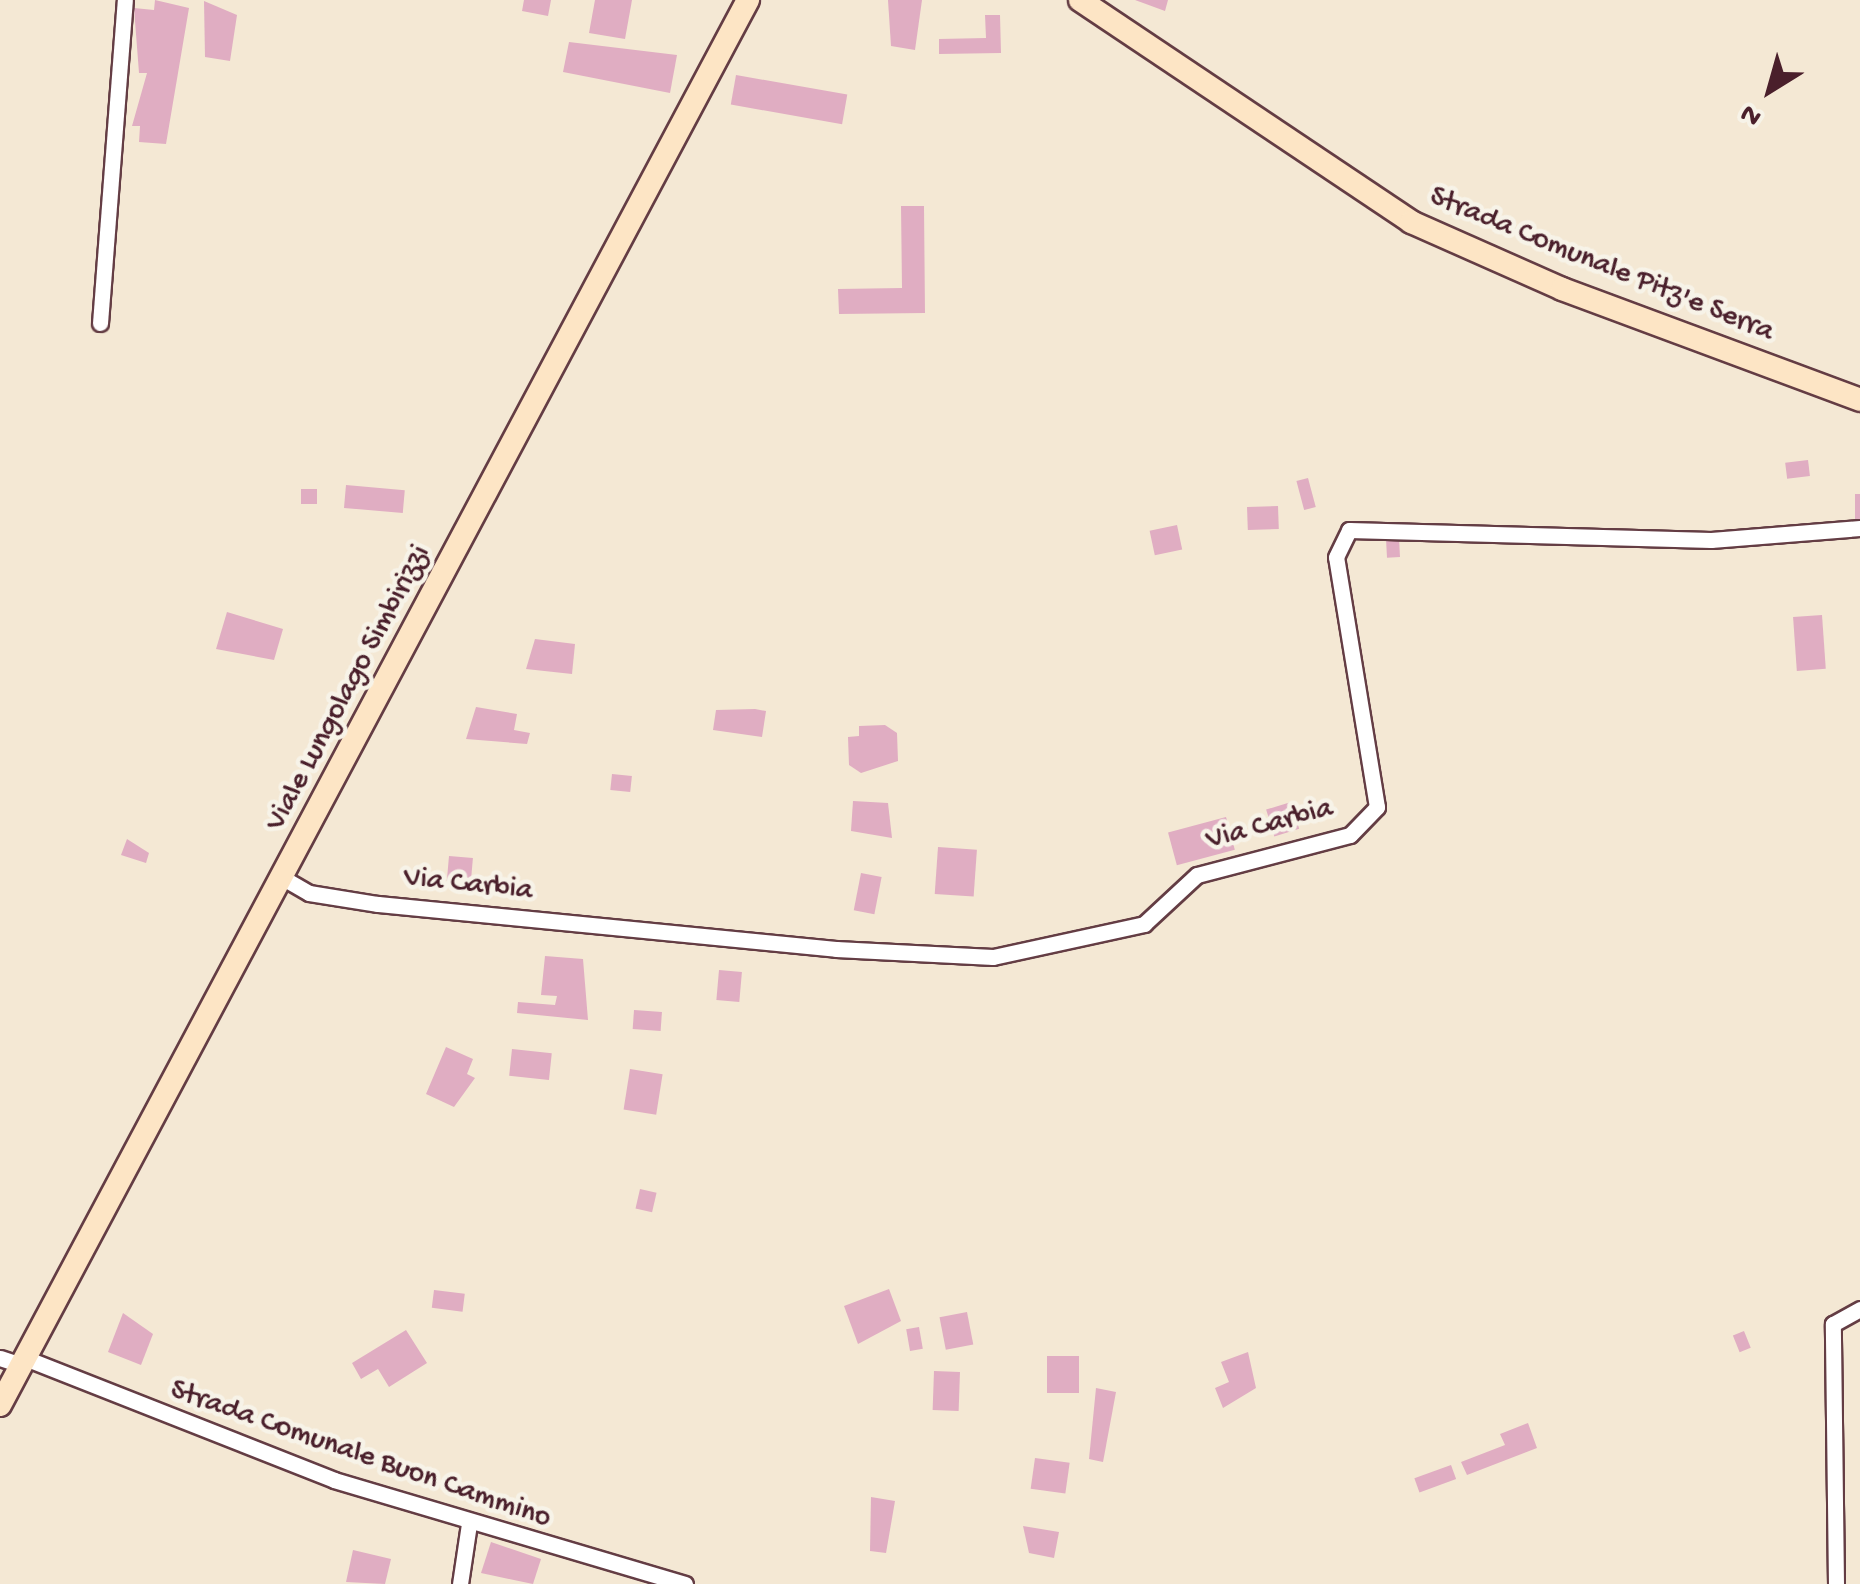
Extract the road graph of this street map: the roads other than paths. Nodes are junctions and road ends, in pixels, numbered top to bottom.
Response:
1 (126, 0) edge
2 (748, 0) edge
3 (1080, 0) edge
4 (100, 324) dead end
5 (1860, 400) edge
6 (1860, 528) edge
7 (282, 878) junction
8 (1860, 1309) edge
9 (16, 1360) edge
10 (0, 1405) edge
11 (469, 1524) junction
12 (460, 1584) edge
13 (685, 1584) edge
14 (1836, 1584) edge

1 - 4 street
2 - 7 main road, Viale Lungolago Simbirizzi
3 - 5 main road, Strada Comunale Pitz'e Serra
6 - 7 street, Via Carbia
7 - 9 main road, Viale Lungolago Simbirizzi
8 - 14 street
9 - 10 main road, Viale Lungolago Simbirizzi
9 - 11 street, Strada Comunale Buon Cammino
11 - 12 street
11 - 13 street, Strada Comunale Buon Cammino

